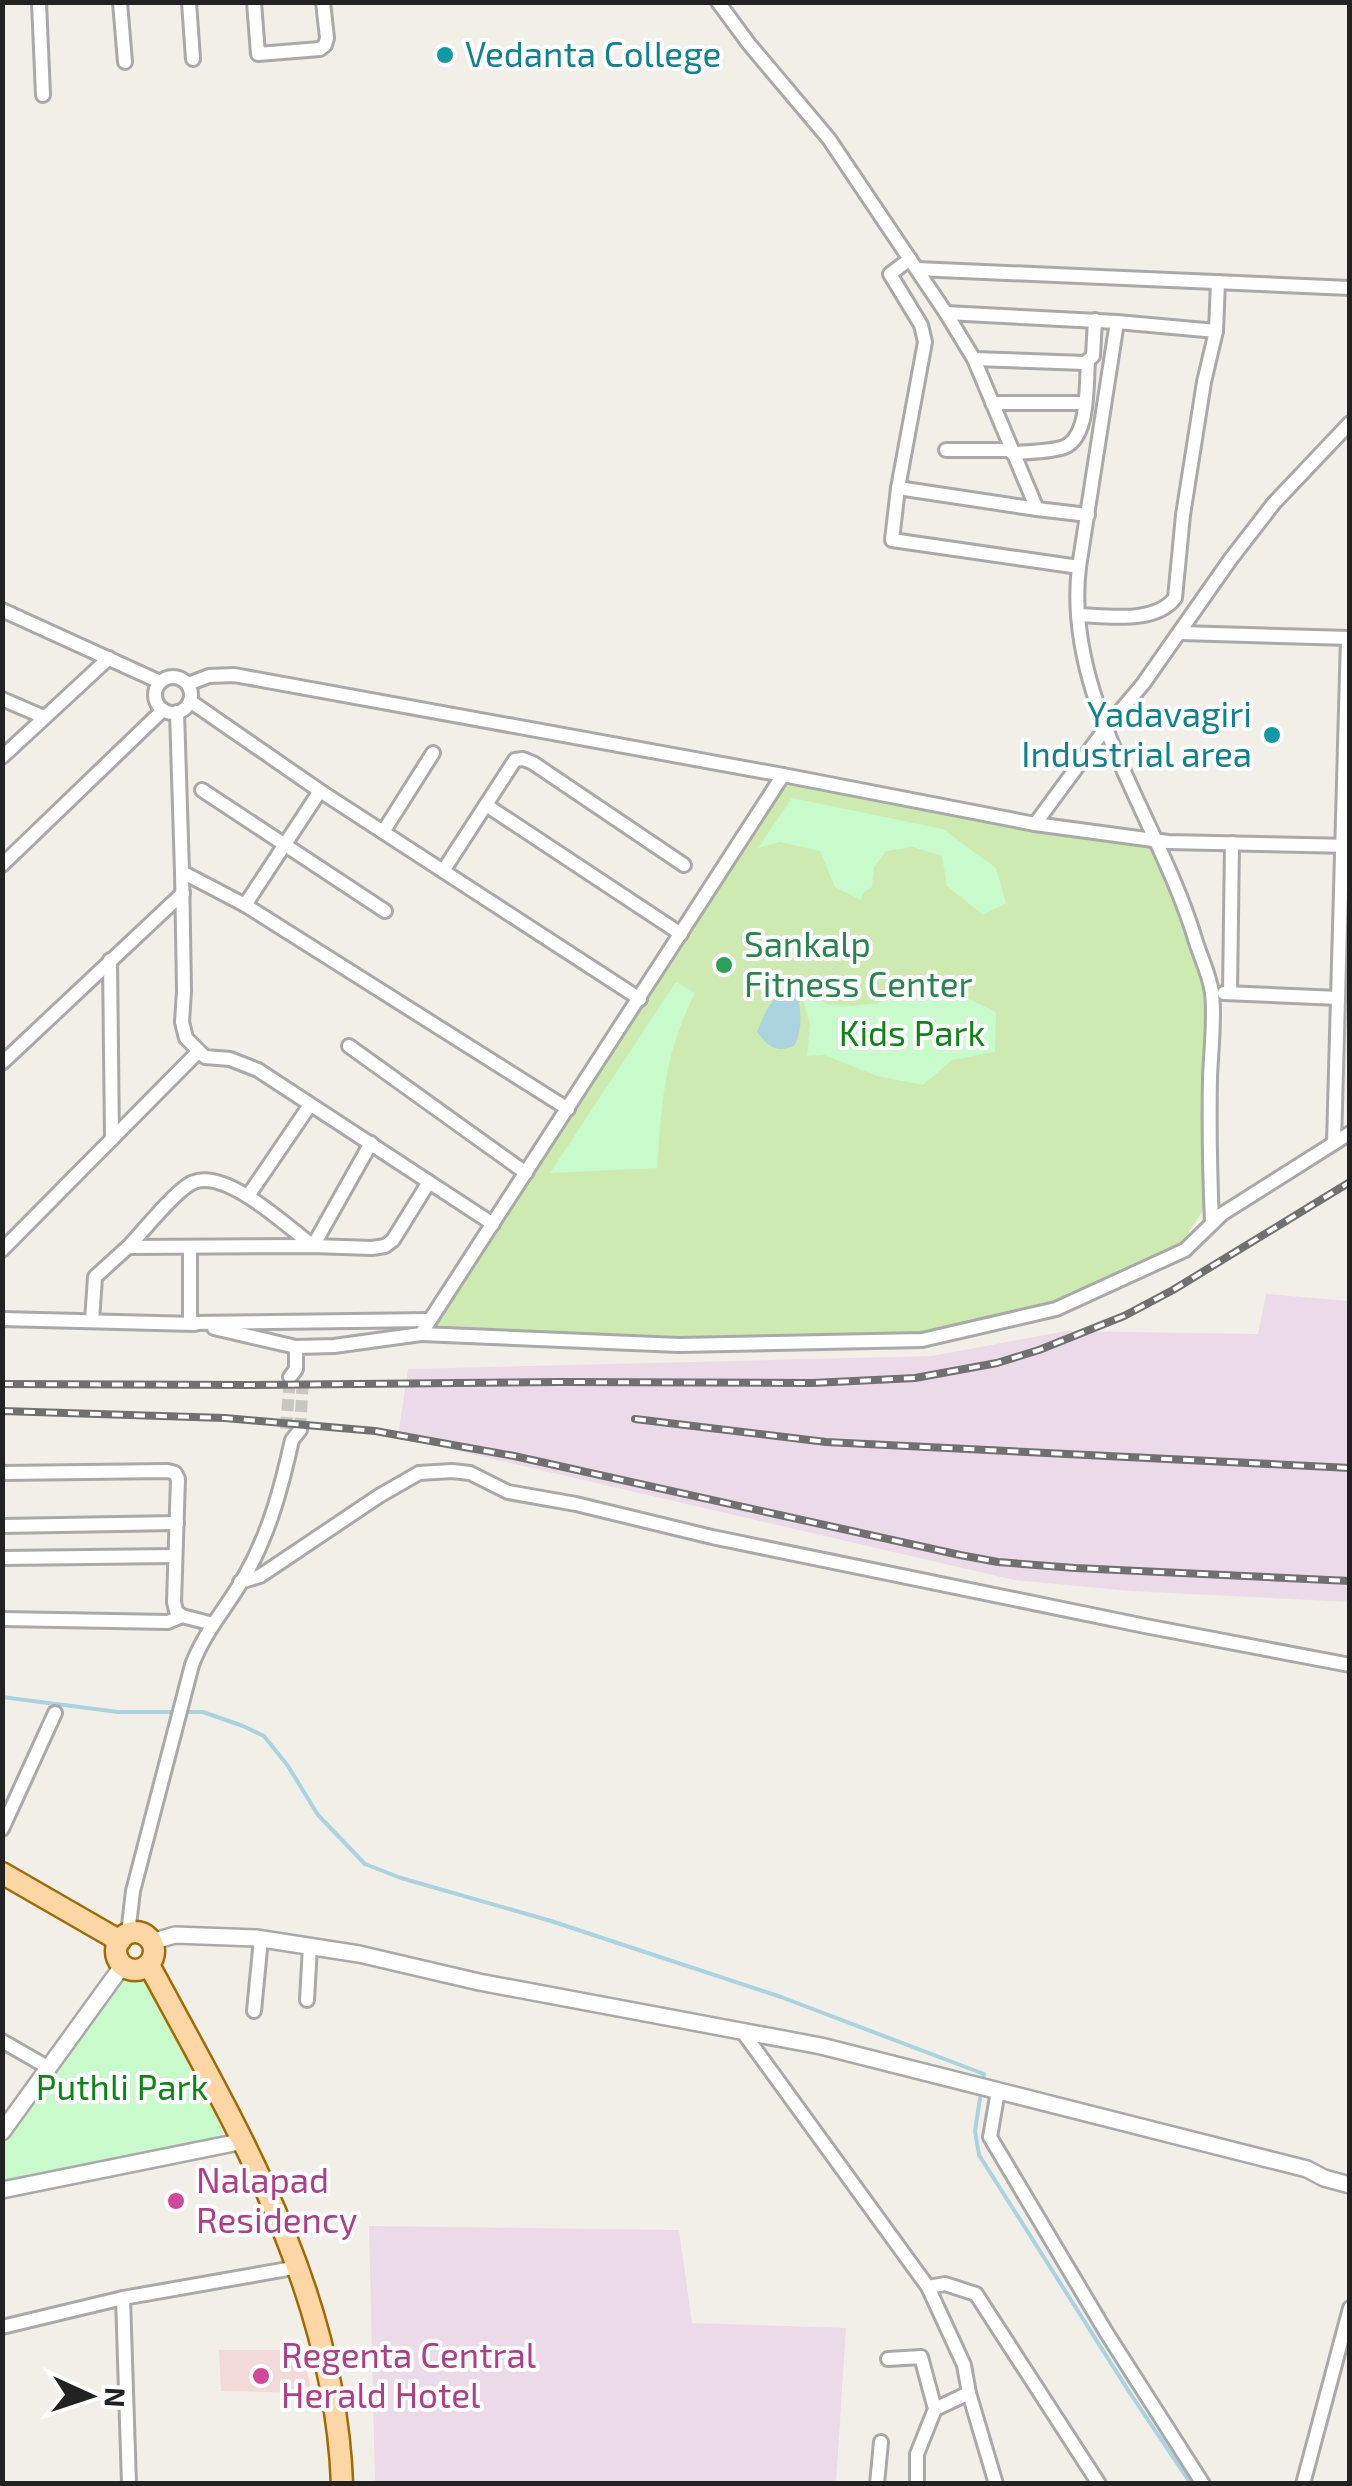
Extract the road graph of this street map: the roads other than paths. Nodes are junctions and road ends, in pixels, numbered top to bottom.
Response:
1 (39, 2) edge
2 (120, 2) edge
3 (189, 2) edge
4 (254, 2) edge
5 (323, 2) edge
6 (718, 2) edge
7 (193, 59) dead end
8 (125, 62) dead end
9 (43, 95) dead end
10 (914, 264) junction
11 (1218, 282) junction
12 (1350, 288) edge
13 (946, 313) junction
14 (1095, 320) junction
15 (1117, 322) junction
16 (1216, 331) junction
17 (974, 359) junction
18 (1088, 361) junction
19 (992, 403) junction
20 (1085, 404) junction
21 (1350, 423) edge
22 (946, 450) dead end
23 (1012, 451) junction
24 (898, 488) junction
25 (1037, 510) junction
26 (1088, 515) junction
27 (1079, 566) junction
28 (1171, 603) junction
29 (2, 610) edge
30 (1078, 615) junction
31 (1191, 618) junction
32 (1181, 633) junction
33 (1349, 638) edge
34 (109, 658) junction
35 (160, 682) junction
36 (188, 684) junction
37 (2, 699) edge
38 (190, 701) junction
39 (170, 711) junction
40 (44, 717) junction
41 (1105, 729) junction
42 (433, 753) dead end
43 (2, 757) edge
44 (783, 775) junction
45 (202, 790) dead end
46 (320, 791) junction
47 (486, 806) junction
48 (1035, 824) junction
49 (382, 832) junction
50 (1158, 841) junction
51 (287, 844) junction
52 (1232, 844) junction
53 (1346, 846) edge
54 (2, 865) edge
55 (684, 865) dead end
56 (443, 871) junction
57 (182, 872) junction
58 (182, 892) junction
59 (245, 905) junction
60 (385, 911) dead end
61 (681, 934) junction
62 (110, 960) junction
63 (1230, 992) junction
64 (1212, 993) junction
65 (1338, 998) junction
66 (640, 999) junction
67 (349, 1046) dead end
68 (198, 1052) junction
69 (2, 1062) edge
70 (310, 1105) junction
71 (568, 1109) junction
72 (1350, 1133) edge
73 (112, 1139) junction
74 (370, 1143) junction
75 (1334, 1143) junction
76 (526, 1173) junction
77 (429, 1182) junction
78 (248, 1196) junction
79 (1212, 1223) junction
80 (493, 1224) junction
81 (313, 1246) junction
82 (190, 1247) junction
83 (128, 1248) junction
84 (2, 1250) edge
85 (2, 1319) edge
86 (430, 1320) junction
87 (92, 1321) junction
88 (190, 1323) junction
89 (421, 1334) junction
90 (296, 1348) junction
91 (296, 1374) tunnel mouth
92 (293, 1433) tunnel mouth
93 (2, 1473) edge
94 (177, 1523) junction
95 (2, 1526) edge
96 (176, 1556) junction
97 (2, 1558) edge
98 (240, 1582) junction
99 (182, 1616) junction
100 (2, 1618) edge
101 (212, 1624) junction
102 (1350, 1665) edge
103 (55, 1713) dead end
104 (2, 1829) edge
105 (2, 1873) edge
106 (124, 1938) junction
107 (260, 1939) junction
108 (151, 1942) junction
109 (310, 1946) junction
110 (123, 1965) junction
111 (149, 1965) junction
112 (307, 2000) dead end
113 (254, 2011) dead end
114 (742, 2031) junction
115 (2, 2040) edge
116 (48, 2068) junction
117 (998, 2091) junction
118 (2, 2132) edge
119 (244, 2141) junction
120 (1307, 2169) junction
121 (1350, 2174) edge
122 (1350, 2185) edge
123 (2, 2190) edge
124 (299, 2267) junction
125 (928, 2287) junction
126 (123, 2298) junction
127 (1350, 2308) edge
128 (2, 2327) edge
129 (888, 2360) dead end
130 (969, 2392) junction
131 (935, 2408) junction
132 (881, 2442) dead end
133 (917, 2480) dead end
134 (129, 2484) edge
135 (342, 2484) edge
136 (878, 2484) edge
137 (996, 2484) edge
138 (1100, 2484) edge
139 (1203, 2484) edge
140 (1303, 2484) edge

1 - 9 street
2 - 8 street
3 - 7 street
4 - 5 street
6 - 10 street
10 - 11 street
10 - 13 street
10 - 24 street
11 - 12 street
11 - 16 street
13 - 14 street
13 - 17 street
14 - 15 street
14 - 18 street
15 - 16 street
15 - 26 street
16 - 28 street
17 - 18 street
17 - 19 street
18 - 20 street
19 - 20 street
19 - 23 street
20 - 23 street
21 - 31 street
22 - 23 street
23 - 25 street
24 - 25 street
24 - 27 street
25 - 26 street
26 - 27 street
27 - 30 street
28 - 30 street
28 - 31 street
29 - 34 street
30 - 41 street
31 - 32 street
32 - 33 street
32 - 41 street
33 - 53 street
34 - 35 street
34 - 40 street
35 - 36 street
35 - 39 street
36 - 38 street
36 - 44 street
37 - 40 street
38 - 39 street
38 - 46 street
39 - 54 street
39 - 57 street
40 - 43 street
41 - 48 street
41 - 50 street
42 - 49 street
44 - 48 street
44 - 61 street
45 - 51 street
46 - 49 street
46 - 51 street
47 - 55 street
47 - 56 street
47 - 61 street
48 - 50 street
49 - 56 street
50 - 52 street
50 - 64 street
51 - 59 street
51 - 60 street
52 - 53 street
52 - 63 street
53 - 65 street
56 - 66 street
57 - 58 street
57 - 59 street
58 - 62 street
58 - 68 street
59 - 71 street
61 - 66 street
62 - 69 street
62 - 73 street
63 - 64 street
63 - 65 street
64 - 79 street
65 - 75 street
66 - 71 street
67 - 76 street
68 - 70 street
68 - 73 street
70 - 74 street
70 - 78 street
71 - 76 street
72 - 75 street
73 - 84 street
74 - 77 street
74 - 81 street
75 - 79 street
76 - 80 street
77 - 80 street
77 - 81 street
78 - 81 street
78 - 83 street
79 - 89 street
80 - 86 street
81 - 82 street
82 - 83 street
82 - 88 street
83 - 87 street
85 - 87 street
86 - 88 street
86 - 89 street
87 - 88 street
88 - 90 street
89 - 90 street
90 - 91 street
92 - 98 street
93 - 94 street
94 - 95 street
94 - 96 street
96 - 97 street
96 - 99 street
98 - 101 street
98 - 102 street
99 - 100 street
99 - 101 street
101 - 106 street
103 - 104 street
105 - 106 main road
106 - 108 main road
106 - 110 main road
107 - 108 street
107 - 109 street
107 - 113 street
108 - 111 main road
109 - 112 street
109 - 114 street
110 - 111 main road
110 - 116 street
111 - 119 main road
114 - 117 street
114 - 125 street
115 - 116 street
116 - 118 street
117 - 120 street
117 - 139 street
119 - 123 street
119 - 124 main road
120 - 121 street
120 - 122 street
124 - 126 street
124 - 135 main road
125 - 130 street
125 - 138 street
126 - 128 street
126 - 134 street
127 - 140 street
129 - 131 street
130 - 131 street
130 - 137 street
131 - 133 street
132 - 136 street

